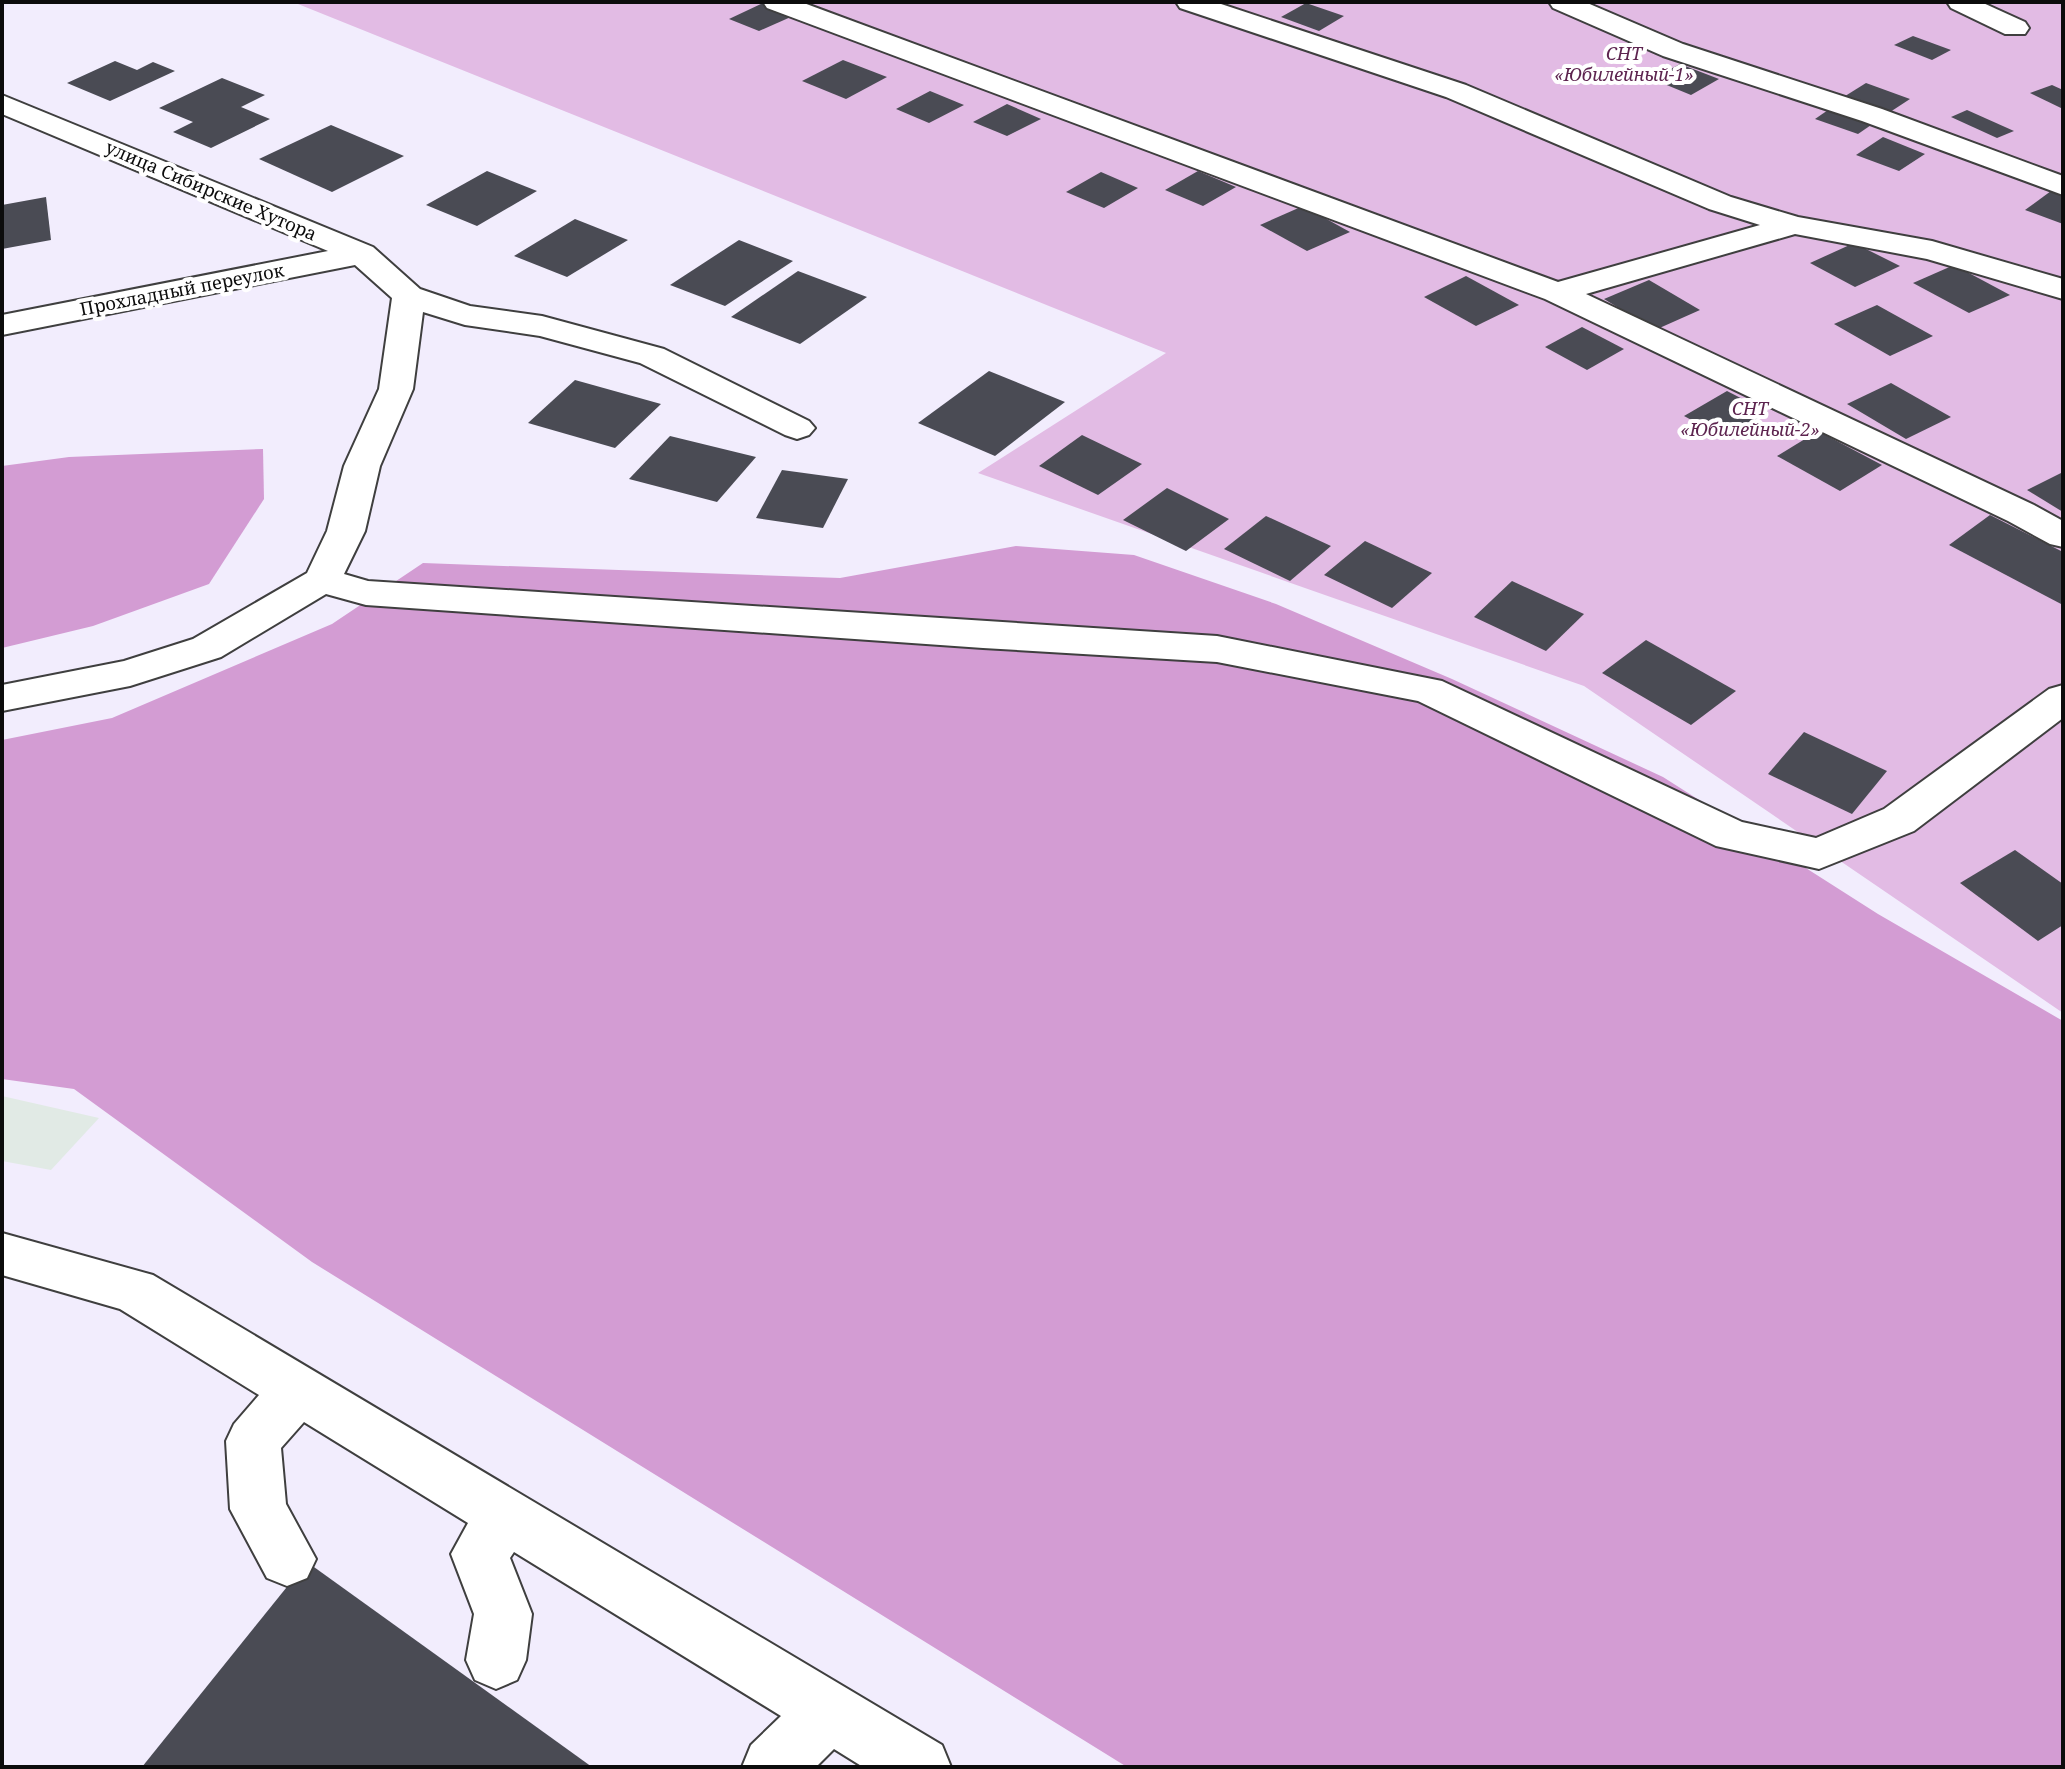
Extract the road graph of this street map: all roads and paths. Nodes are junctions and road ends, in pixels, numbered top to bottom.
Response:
1 (776, 2) edge
2 (1189, 2) edge
3 (1562, 2) edge
4 (1960, 2) edge
5 (2015, 28) dead end
6 (2, 104) edge
7 (2063, 186) edge
8 (1794, 225) junction
9 (362, 254) junction
10 (2063, 289) edge
11 (1556, 292) junction
12 (409, 296) junction
13 (2, 325) edge
14 (797, 428) dead end
15 (2063, 536) edge
16 (322, 580) junction
17 (2, 698) edge
18 (2063, 698) edge
19 (2, 1254) edge
20 (298, 1390) junction
21 (505, 1517) junction
22 (287, 1559) dead end
23 (496, 1660) dead end
24 (828, 1713) junction
25 (773, 1767) edge
26 (920, 1767) edge

1 - 11 street
2 - 8 street
3 - 7 street
4 - 5 street
6 - 9 street, улица Сибирские Хутора
8 - 10 street
8 - 11 street
9 - 12 street, улица Сибирские Хутора
9 - 13 street, Прохладный переулок
11 - 15 street
12 - 14 street, улица Сибирские Хутора
12 - 16 street
16 - 17 street
16 - 18 street
19 - 20 street
20 - 21 street
20 - 22 street
21 - 23 street
21 - 24 street
24 - 25 street
24 - 26 street

